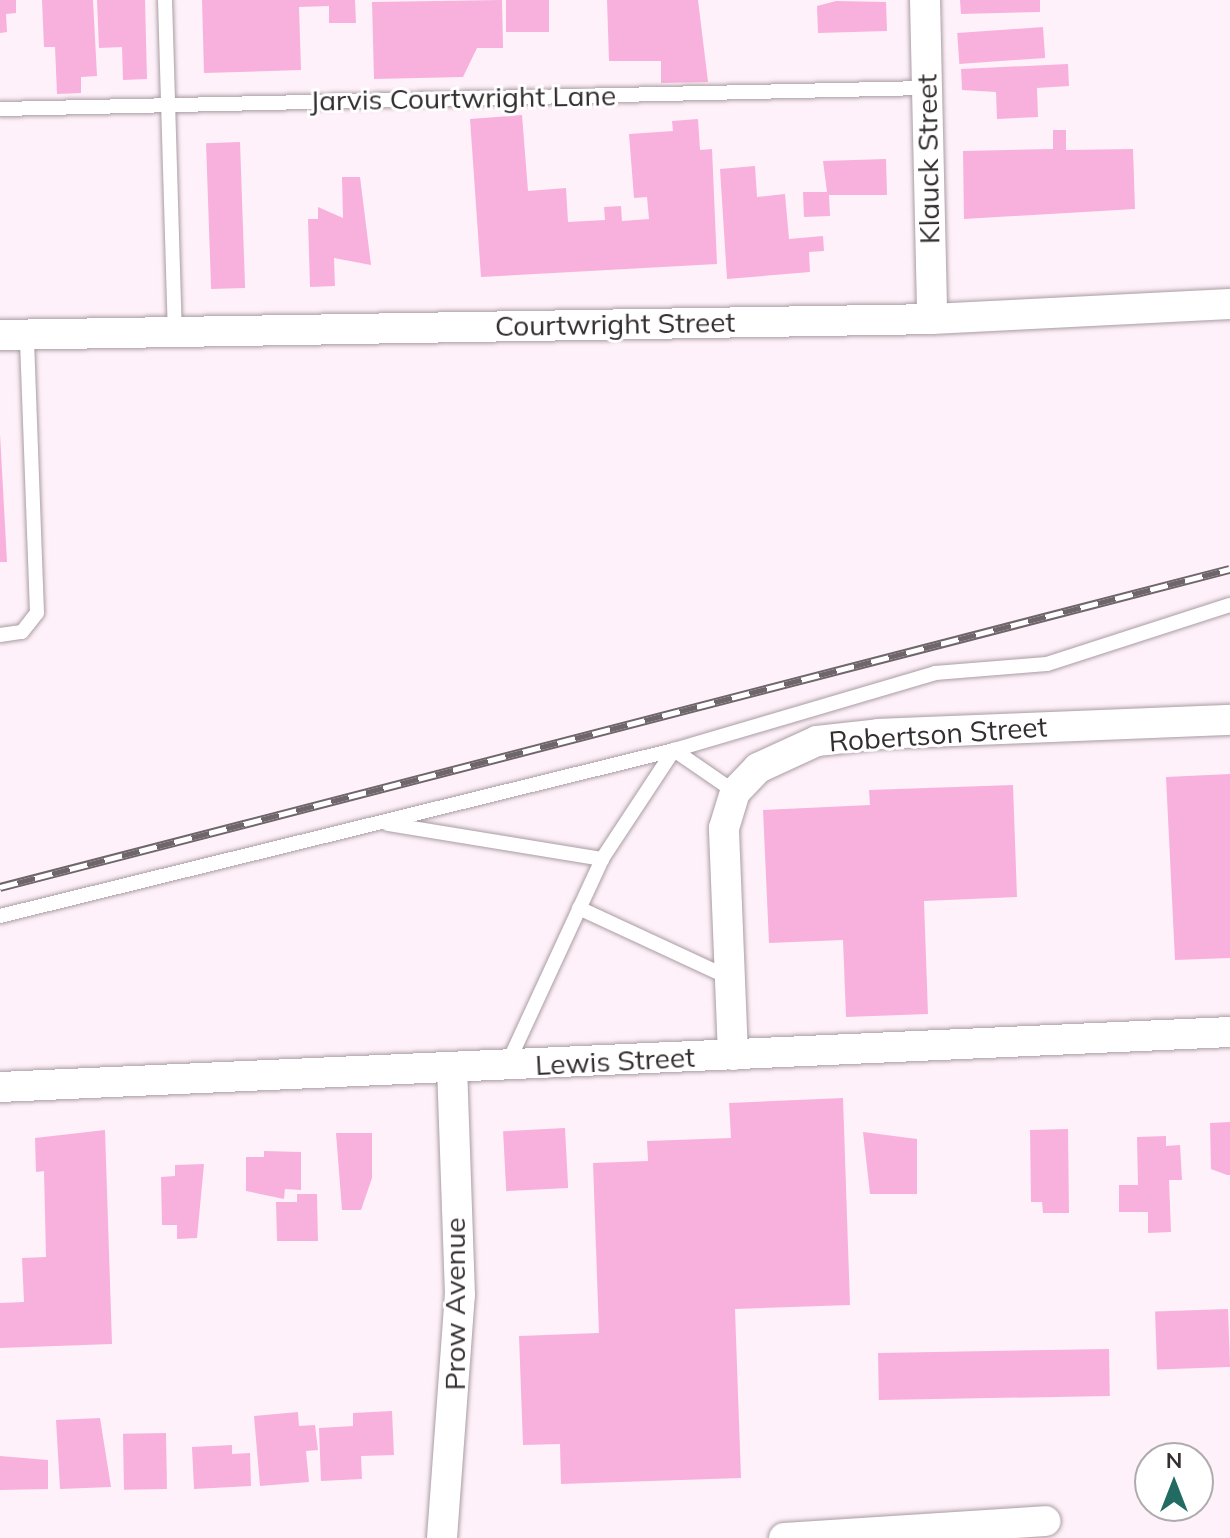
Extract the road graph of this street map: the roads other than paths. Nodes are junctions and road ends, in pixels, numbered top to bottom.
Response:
1 (165, 0) edge
2 (925, 0) edge
3 (926, 88) junction
4 (168, 103) junction
5 (0, 109) edge
6 (1230, 304) edge
7 (932, 319) junction
8 (175, 332) junction
9 (13, 334) edge
10 (1230, 605) edge
11 (0, 635) edge
12 (1230, 720) edge
13 (674, 750) junction
14 (735, 792) junction
15 (380, 822) junction
16 (602, 859) junction
17 (579, 908) junction
18 (0, 916) edge
19 (730, 978) junction
20 (1230, 1032) edge
21 (733, 1055) junction
22 (506, 1066) junction
23 (452, 1069) junction
24 (0, 1087) edge
25 (1045, 1521) dead end
26 (442, 1538) edge
27 (784, 1538) edge

1 - 4 lane
2 - 3 street, Klauck Street
3 - 4 lane, Jarvis Courtwright Lane
3 - 7 street, Klauck Street
4 - 5 lane, Jarvis Courtwright Lane
4 - 8 lane
6 - 7 street, Courtwright Street
7 - 8 street, Courtwright Street
8 - 9 street, Courtwright Street
9 - 11 lane
10 - 13 lane
12 - 14 street, Robertson Street
13 - 14 lane
13 - 15 lane
13 - 16 lane
14 - 19 street
15 - 16 lane
15 - 18 lane
16 - 17 lane
17 - 19 lane
17 - 22 lane
19 - 21 street
20 - 21 street, Lewis Street
21 - 22 street, Lewis Street
22 - 23 street, Lewis Street
23 - 24 street, Lewis Street
23 - 26 street, Prow Avenue
25 - 27 street

